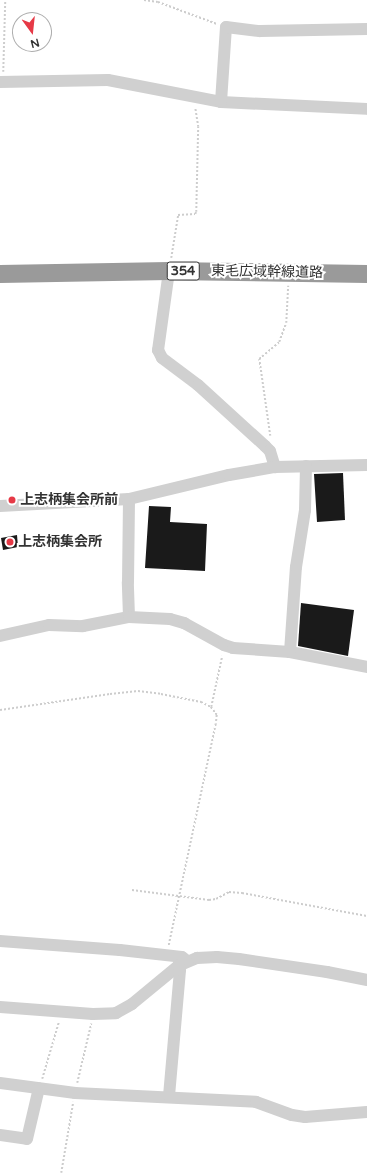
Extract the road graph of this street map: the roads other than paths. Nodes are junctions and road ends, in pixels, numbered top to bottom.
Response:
1 (367, 29) edge
2 (1, 82) edge
3 (221, 102) junction
4 (367, 108) edge
5 (0, 274) edge
6 (367, 274) edge
7 (168, 276) junction
8 (367, 283) edge
9 (0, 284) edge
10 (367, 465) edge
11 (306, 466) junction
12 (275, 467) junction
13 (129, 498) junction
14 (0, 506) edge
15 (129, 617) junction
16 (0, 636) edge
17 (290, 652) junction
18 (367, 667) edge
19 (0, 941) edge
20 (183, 964) junction
21 (367, 980) edge
22 (0, 1007) edge
23 (0, 1083) edge
24 (39, 1088) junction
25 (169, 1096) junction
26 (367, 1112) edge
27 (0, 1134) edge

1 - 3 street
2 - 3 street
3 - 4 street
5 - 7 highway, 東毛広域幹線道路 / 354
6 - 7 highway, 東毛広域幹線道路 / 354
7 - 8 highway, 東毛広域幹線道路 / 354
7 - 9 highway, 東毛広域幹線道路 / 354
7 - 12 street
10 - 11 street
11 - 12 street
11 - 17 street
12 - 13 street
13 - 14 street
13 - 15 street
15 - 16 street
15 - 17 street
17 - 18 street
19 - 20 street
20 - 21 street
20 - 22 street
20 - 25 street
23 - 24 street
24 - 25 street
24 - 27 street
25 - 26 street

